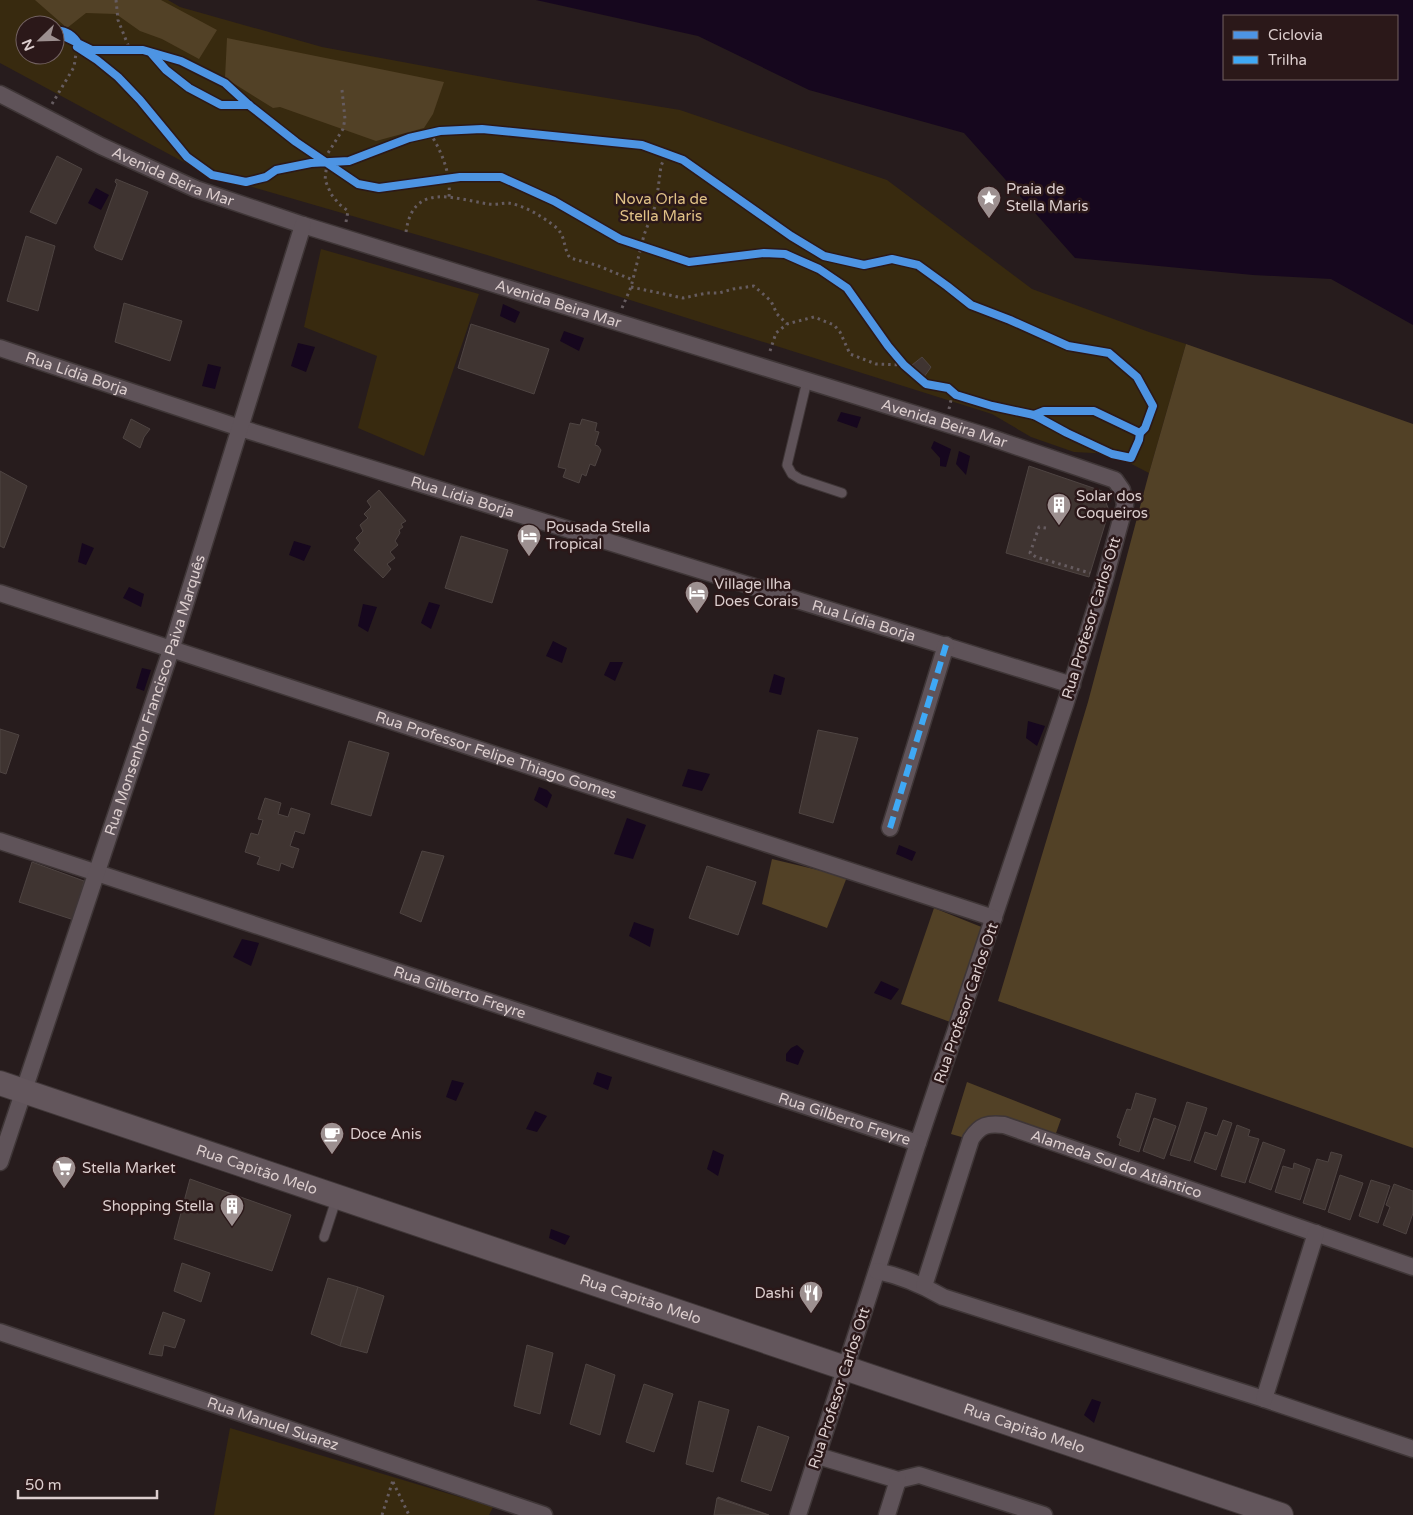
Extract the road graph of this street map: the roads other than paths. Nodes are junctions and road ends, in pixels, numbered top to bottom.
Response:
1 (0, 94) edge
2 (303, 225) junction
3 (0, 348) edge
4 (807, 381) junction
5 (240, 428) junction
6 (1122, 490) joint
7 (842, 493) dead end
8 (0, 593) edge
9 (946, 645) junction
10 (171, 650) junction
11 (1072, 685) junction
12 (890, 828) dead end
13 (0, 841) edge
14 (97, 874) junction
15 (994, 918) junction
16 (0, 1083) edge
17 (24, 1091) junction
18 (918, 1142) junction
19 (0, 1162) edge
20 (337, 1196) junction
21 (1316, 1233) junction
22 (324, 1237) dead end
23 (1413, 1267) edge
24 (876, 1271) junction
25 (924, 1286) junction
26 (0, 1332) edge
27 (846, 1368) junction
28 (1264, 1399) junction
29 (1413, 1448) edge
30 (818, 1456) junction
31 (898, 1480) junction
32 (544, 1515) edge
33 (798, 1515) edge
34 (887, 1515) edge
35 (1044, 1515) edge
36 (1281, 1515) edge

1 - 2 street, Avenida Beira Mar
2 - 4 street, Avenida Beira Mar
2 - 5 street, Rua Monsenhor Francisco Paiva Marquês
3 - 5 street, Rua Lídia Borja
4 - 6 street, Avenida Beira Mar
4 - 7 lane
5 - 9 street, Rua Lídia Borja
5 - 10 street, Rua Monsenhor Francisco Paiva Marquês
6 - 11 street, Rua Profesor Carlos Ott
8 - 10 street, Rua Professor Felipe Thiago Gomes
9 - 11 street, Rua Lídia Borja
9 - 12 street
10 - 14 street, Rua Monsenhor Francisco Paiva Marquês
10 - 15 street, Rua Professor Felipe Thiago Gomes
11 - 15 street, Rua Profesor Carlos Ott
13 - 14 street, Rua Gilberto Freyre
14 - 17 street, Rua Monsenhor Francisco Paiva Marquês
14 - 18 street, Rua Gilberto Freyre
15 - 18 street, Rua Profesor Carlos Ott
16 - 17 main road, Rua Capitão Melo
17 - 19 street, Rua Monsenhor Francisco Paiva Marquês
17 - 20 main road, Rua Capitão Melo
18 - 24 street, Rua Profesor Carlos Ott
20 - 22 lane
20 - 27 main road, Rua Capitão Melo
21 - 23 street, Alameda Sol do Atlântico
21 - 25 street, Alameda Sol do Atlântico
21 - 28 street
24 - 25 street
24 - 27 street, Rua Profesor Carlos Ott
25 - 28 street
26 - 32 street, Rua Manuel Suarez
27 - 30 street, Rua Profesor Carlos Ott
27 - 36 main road, Rua Capitão Melo
28 - 29 street
30 - 31 street
30 - 33 street, Rua Profesor Carlos Ott
31 - 34 street
31 - 35 street

